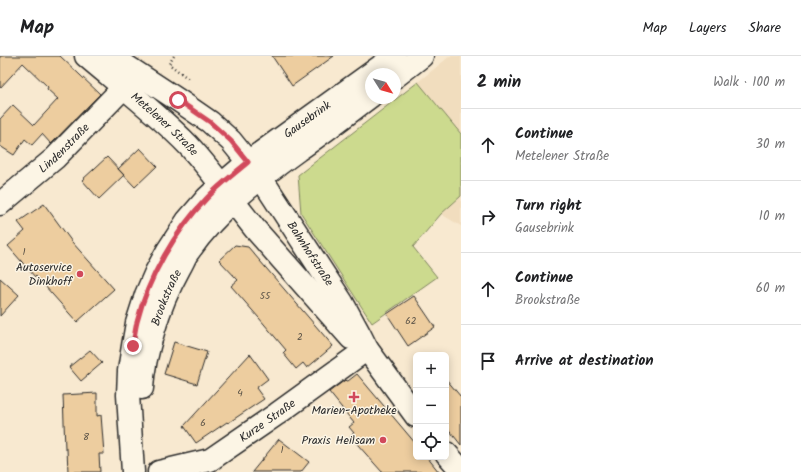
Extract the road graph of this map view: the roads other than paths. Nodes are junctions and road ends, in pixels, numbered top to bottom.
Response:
1 (86, 56) edge
2 (111, 56) edge
3 (395, 56) edge
4 (422, 56) edge
5 (401, 72) edge
6 (124, 87) junction
7 (365, 100) edge
8 (255, 170) junction
9 (227, 193) junction
10 (0, 204) edge
11 (367, 349) junction
12 (413, 412) edge
13 (449, 456) edge
14 (461, 470) edge
15 (133, 472) edge
16 (144, 472) edge
17 (159, 472) edge

1 - 6 main road, Metelener Straße
2 - 8 main road, Metelener Straße
3 - 8 main road, Gausebrink
4 - 5 main road
6 - 9 main road, Metelener Straße
6 - 10 main road, Lindenstraße
7 - 8 main road, Gausebrink
8 - 9 main road, Brookstraße
8 - 11 main road, Bahnhofstraße
9 - 11 main road, Bahnhofstraße
9 - 15 main road, Brookstraße
9 - 16 main road, Brookstraße
11 - 12 main road, Bahnhofstraße
11 - 17 main road, Kurze Straße
13 - 14 main road

